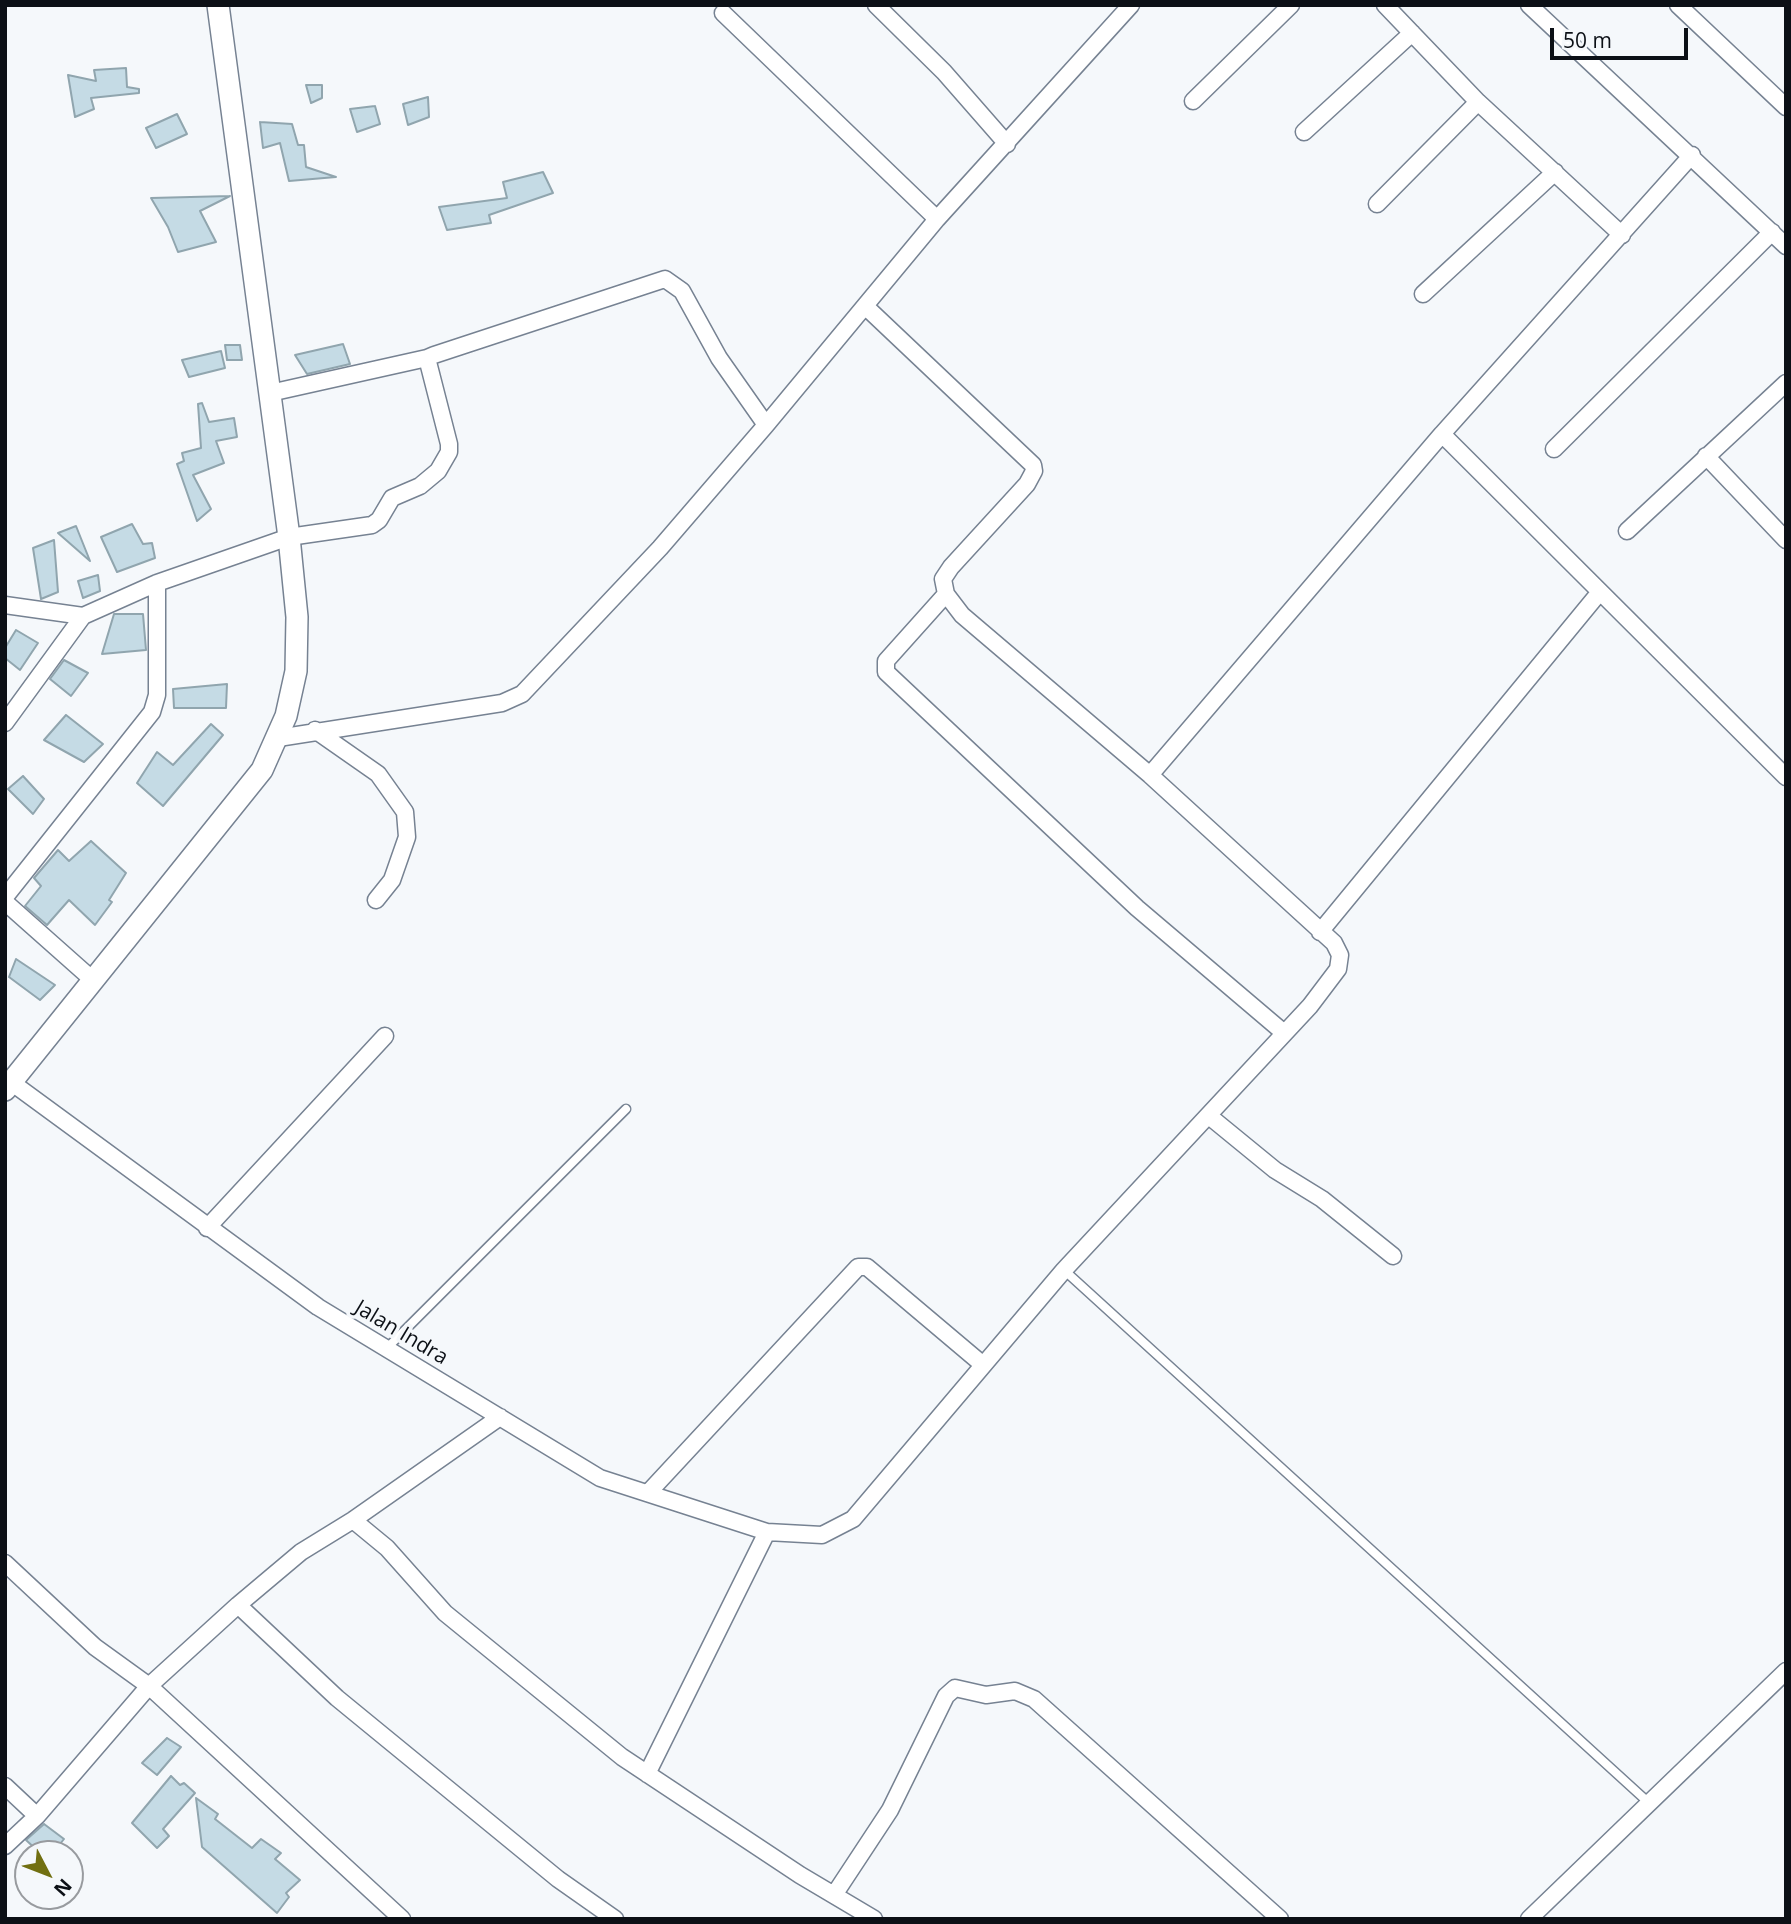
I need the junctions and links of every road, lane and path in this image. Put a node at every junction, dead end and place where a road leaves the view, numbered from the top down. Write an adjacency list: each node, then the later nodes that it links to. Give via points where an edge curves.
1 (218, 5): 26 (main road)
2 (877, 5): 14 (street, via 944,72)
3 (1131, 5): 14 (street)
4 (1291, 5): 10 (street)
5 (1385, 5): 9 (street)
6 (1529, 5): 15 (street)
7 (1678, 5): 12 (street)
8 (723, 13): 18 (street)
9 (1412, 33): 11 (street); 13 (street)
10 (1193, 101)
11 (1478, 103): 16 (street); 17 (street)
12 (1786, 107)
13 (1304, 131)
14 (1006, 144): 18 (street)
15 (1692, 155): 19 (street); 20 (street)
16 (1555, 172): 20 (street); 22 (street)
17 (1377, 204)
18 (937, 219): 23 (street)
19 (1772, 232): 21 (street); 29 (street)
20 (1622, 235): 28 (street)
21 (1786, 246)
22 (1423, 294)
23 (865, 306): 27 (street); 36 (street, via 1033,465 1027,484 951,567 943,579)
24 (427, 358): 26 (street); 27 (street, via 665,279 682,291 719,358); 32 (street, via 449,444 438,471 420,486 392,498 372,525)
25 (1786, 383): 30 (street)
26 (270, 393): 32 (main road)
27 (766, 425): 40 (street, via 660,548 522,694 502,704)
28 (1442, 434): 35 (street); 42 (street)
29 (1554, 449)
30 (1706, 456): 31 (street); 33 (street)
31 (1627, 531)
32 (289, 537): 34 (street); 41 (main road, via 297,654)
33 (1786, 540)
34 (158, 583): 38 (street); 44 (street, via 157,695 152,712)
35 (1599, 593): 43 (street); 46 (street)
36 (946, 594): 42 (street, via 962,615); 48 (street, via 886,662 886,672 1137,908)
37 (5, 605): 38 (street)
38 (83, 616): 39 (street)
39 (5, 723)
40 (315, 730): 41 (street); 45 (street, via 378,775 405,812 407,837 392,880)
41 (278, 738): 47 (main road, via 235,807)
42 (1150, 775): 46 (street)
43 (1786, 777)
44 (5, 900): 47 (street)
45 (376, 900)
46 (1320, 932): 48 (street, via 1340,955 1338,969)
47 (94, 982): 50 (main road)
48 (1283, 1032): 52 (street)
49 (385, 1036): 53 (street)
50 (8, 1086): 53 (street, Jalan Indra)
51 (626, 1109): 56 (lane)
52 (1209, 1116): 54 (street); 55 (street)
53 (207, 1228): 56 (street, Jalan Indra)
54 (1394, 1256)
55 (1064, 1270): 57 (street); 68 (lane)
56 (386, 1349): 58 (street, Jalan Indra)
57 (982, 1364): 59 (street, via 867,1267 858,1266); 61 (street, Jalan Indra, via 853,1518 835,1531 810,1537)
58 (500, 1418): 59 (street, Jalan Indra, via 600,1478); 60 (street)
59 (648, 1493): 61 (street, Jalan Indra)
60 (353, 1520): 63 (street, via 301,1552); 66 (street, via 387,1548 445,1613)
61 (766, 1532): 66 (street)
62 (5, 1563): 65 (street, via 95,1647)
63 (238, 1605): 65 (street); 73 (street, via 338,1699 558,1879)
64 (1786, 1671): 68 (street)
65 (149, 1686): 69 (street); 72 (street)
66 (647, 1774): 71 (street)
67 (5, 1786): 69 (street)
68 (1649, 1803): 76 (street)
69 (37, 1816): 70 (street)
70 (5, 1846)
71 (834, 1895): 74 (street); 75 (street, via 890,1810 946,1696 955,1688 986,1695 1015,1691 1034,1699)
72 (402, 1919)
73 (615, 1919)
74 (874, 1919)
75 (1280, 1919)
76 (1529, 1919)

